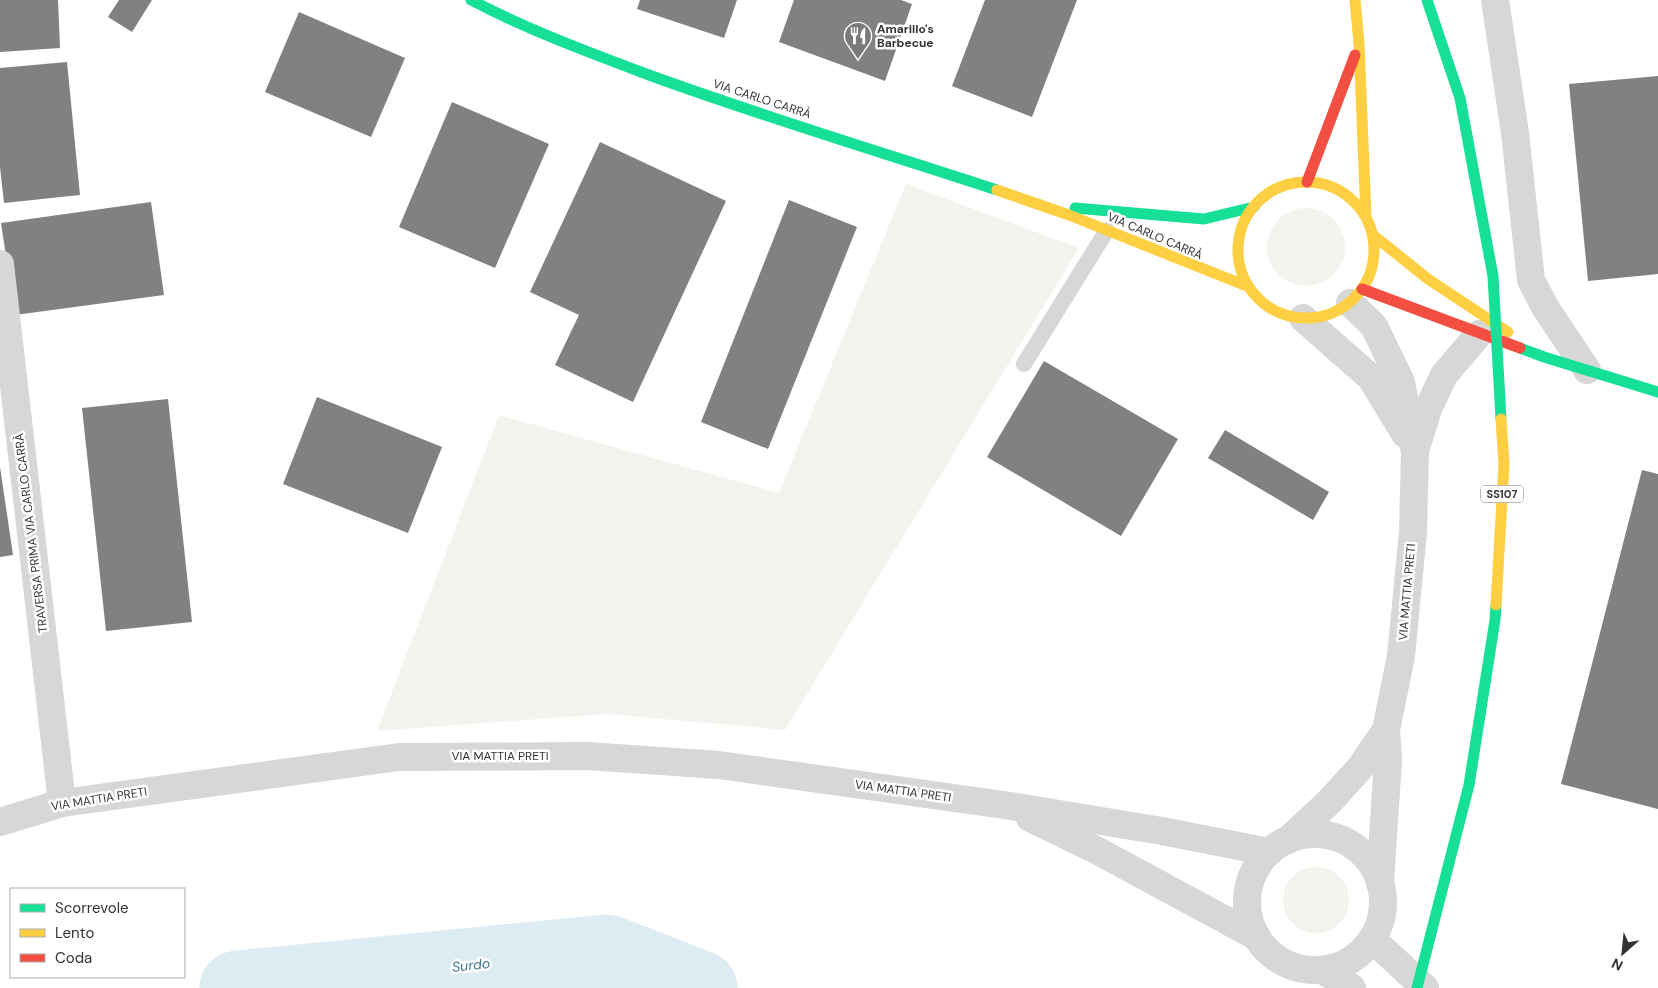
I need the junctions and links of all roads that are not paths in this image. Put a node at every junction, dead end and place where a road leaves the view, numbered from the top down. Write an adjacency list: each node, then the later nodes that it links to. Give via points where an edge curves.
1 (470, 0): 7 (main road, VIA CARLO CARRÀ, via 491,12 684,88)
2 (1355, 0): 5 (main road)
3 (1427, 0): 32 (main road, SS107, bridge, via 1460,98 1494,276 1504,464 1495,620 1469,785)
4 (1494, 0): 19 (street, via 1531,280)
5 (1359, 44): 6 (main road); 9 (main road)
6 (1307, 182): 8 (main road, via 1287,185 1268,193); 9 (main road, via 1341,192 1356,203)
7 (1051, 206): 8 (main road, VIA CARLO CARRÀ, via 1204,219); 10 (main road, VIA CARLO CARRÀ)
8 (1254, 207): 13 (main road, via 1242,225 1238,246 1240,267)
9 (1366, 217): 11 (main road)
10 (1107, 230): 13 (main road, VIA CARLO CARRÀ); 18 (lane)
11 (1373, 235): 14 (main road, via 1371,272); 17 (main road, via 1428,280)
12 (0, 264): 23 (street, TRAVERSA PRIMA VIA CARLO CARRÀ)
13 (1249, 287): 15 (main road, via 1263,303 1282,314)
14 (1356, 296): 15 (main road, via 1336,312); 16 (main road); 21 (street, VIA MATTIA PRETI, via 1402,382)
15 (1303, 318): 21 (street, via 1371,378)
16 (1479, 334): 17 (main road); 21 (street, VIA MATTIA PRETI, via 1444,375 1428,409)
17 (1544, 357): 19 (main road)
18 (1024, 364)
19 (1587, 370): 20 (main road)
20 (1658, 392)
21 (1415, 452): 22 (street, VIA MATTIA PRETI, via 1413,532 1402,656)
22 (1386, 730): 26 (street, VIA MATTIA PRETI, via 1360,768 1329,802); 27 (street, VIA MATTIA PRETI, via 1388,760)
23 (62, 803): 24 (street, VIA MATTIA PRETI, via 400,757 587,756 719,765); 25 (street, VIA MATTIA PRETI)
24 (1004, 805): 26 (street, VIA MATTIA PRETI); 28 (street, VIA MATTIA PRETI, via 1098,851)
25 (0, 822)
26 (1279, 846): 27 (street, VIA MATTIA PRETI, via 1310,834 1332,836 1352,845 1369,860); 28 (street, VIA MATTIA PRETI, via 1256,870 1248,890 1248,913)
27 (1380, 883): 29 (street, VIA MATTIA PRETI, via 1384,902 1381,921)
28 (1257, 937): 30 (street, VIA MATTIA PRETI, via 1283,962 1302,969)
29 (1372, 940): 30 (street, VIA MATTIA PRETI, via 1348,962); 33 (street)
30 (1322, 970): 31 (street)
31 (1352, 988)
32 (1417, 988)
33 (1425, 988)

